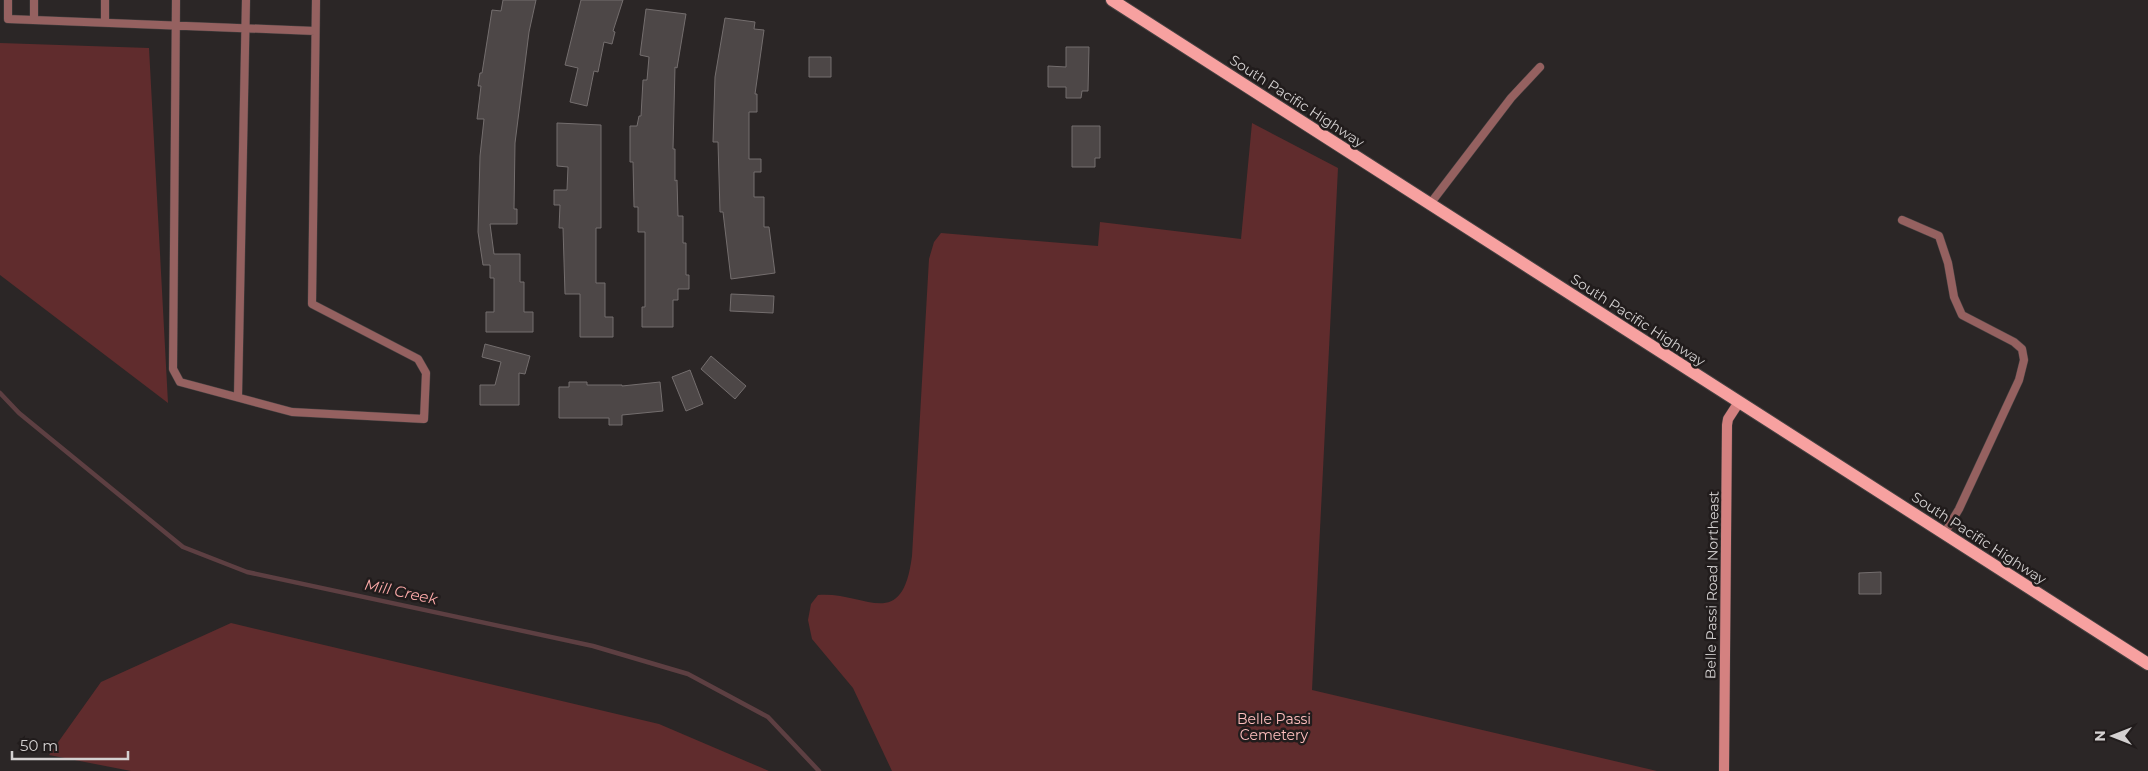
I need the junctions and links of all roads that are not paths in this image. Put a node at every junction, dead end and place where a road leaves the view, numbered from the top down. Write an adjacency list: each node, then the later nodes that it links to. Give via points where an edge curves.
1 (8, 0): 8 (lane, via 8,18)
2 (34, 0): 8 (lane)
3 (105, 0): 9 (lane)
4 (176, 0): 10 (lane)
5 (246, 0): 11 (lane)
6 (316, 0): 12 (lane)
7 (1112, 0): 14 (main road, South Pacific Highway)
8 (34, 20): 9 (lane)
9 (105, 22): 10 (lane)
10 (176, 25): 11 (lane); 16 (lane, via 173,369 180,382)
11 (246, 28): 12 (lane); 16 (lane)
12 (315, 31): 16 (lane, via 312,304 418,359 426,373 424,419 292,412)
13 (1540, 67): 14 (lane, via 1511,98)
14 (1430, 204): 17 (main road, South Pacific Highway)
15 (1902, 220): 18 (lane, via 1939,236 1954,297 1962,315 2014,342 2022,349 2024,360 2019,380 1959,509)
16 (238, 396)
17 (1739, 402): 18 (main road, South Pacific Highway); 20 (street, Belle Passi Road Northeast, via 1728,419)
18 (1944, 534): 19 (main road, South Pacific Highway)
19 (2148, 664)
20 (1724, 771)

